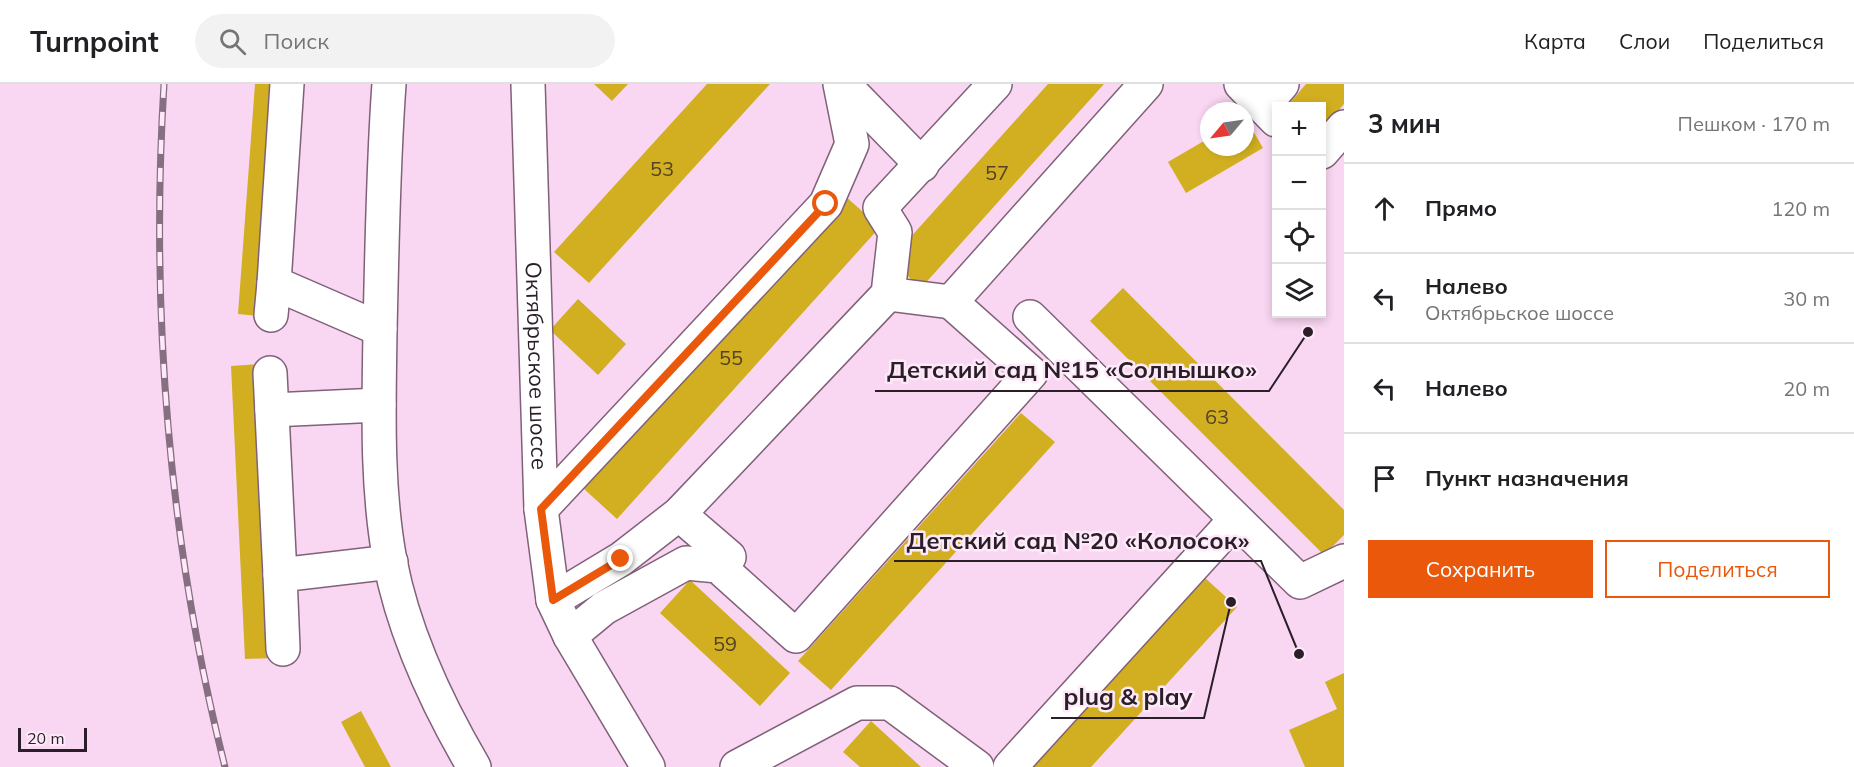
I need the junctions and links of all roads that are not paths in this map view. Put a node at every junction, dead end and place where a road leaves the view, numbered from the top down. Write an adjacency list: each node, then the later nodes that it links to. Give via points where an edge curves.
1 (287, 84): 13 (street, via 272,299)
2 (389, 84): 13 (street)
3 (528, 84): 17 (street, Октябрьское шоссе)
4 (841, 84): 9 (street); 17 (street, via 852,144 826,204)
5 (995, 84): 9 (street)
6 (1146, 84): 11 (street)
7 (1344, 127): 8 (street)
8 (1326, 147)
9 (922, 165): 10 (street, via 880,208 895,232)
10 (888, 294): 11 (street); 18 (street)
11 (951, 302): 22 (street, via 1031,373 796,636)
12 (1030, 317): 19 (street)
13 (380, 328): 15 (street)
14 (270, 373): 16 (street)
15 (379, 405): 16 (street); 21 (street, via 380,479)
16 (272, 410): 23 (street)
17 (541, 509): 24 (street, Октябрьское шоссе)
18 (679, 514): 22 (street, via 729,556); 24 (street, via 621,559)
19 (1235, 520): 20 (street, via 1300,582); 31 (street)
20 (1344, 561)
21 (391, 562): 23 (street); 27 (street, via 405,618 443,713)
22 (718, 566): 25 (street, via 686,563 604,608)
23 (280, 575): 26 (street)
24 (553, 600): 25 (street, Октябрьское шоссе)
25 (570, 636): 28 (street, Октябрьское шоссе)
26 (283, 649)
27 (474, 767)
28 (648, 767)
29 (737, 767): 30 (street, via 857,703 890,702)
30 (977, 767)
31 (1010, 767)

